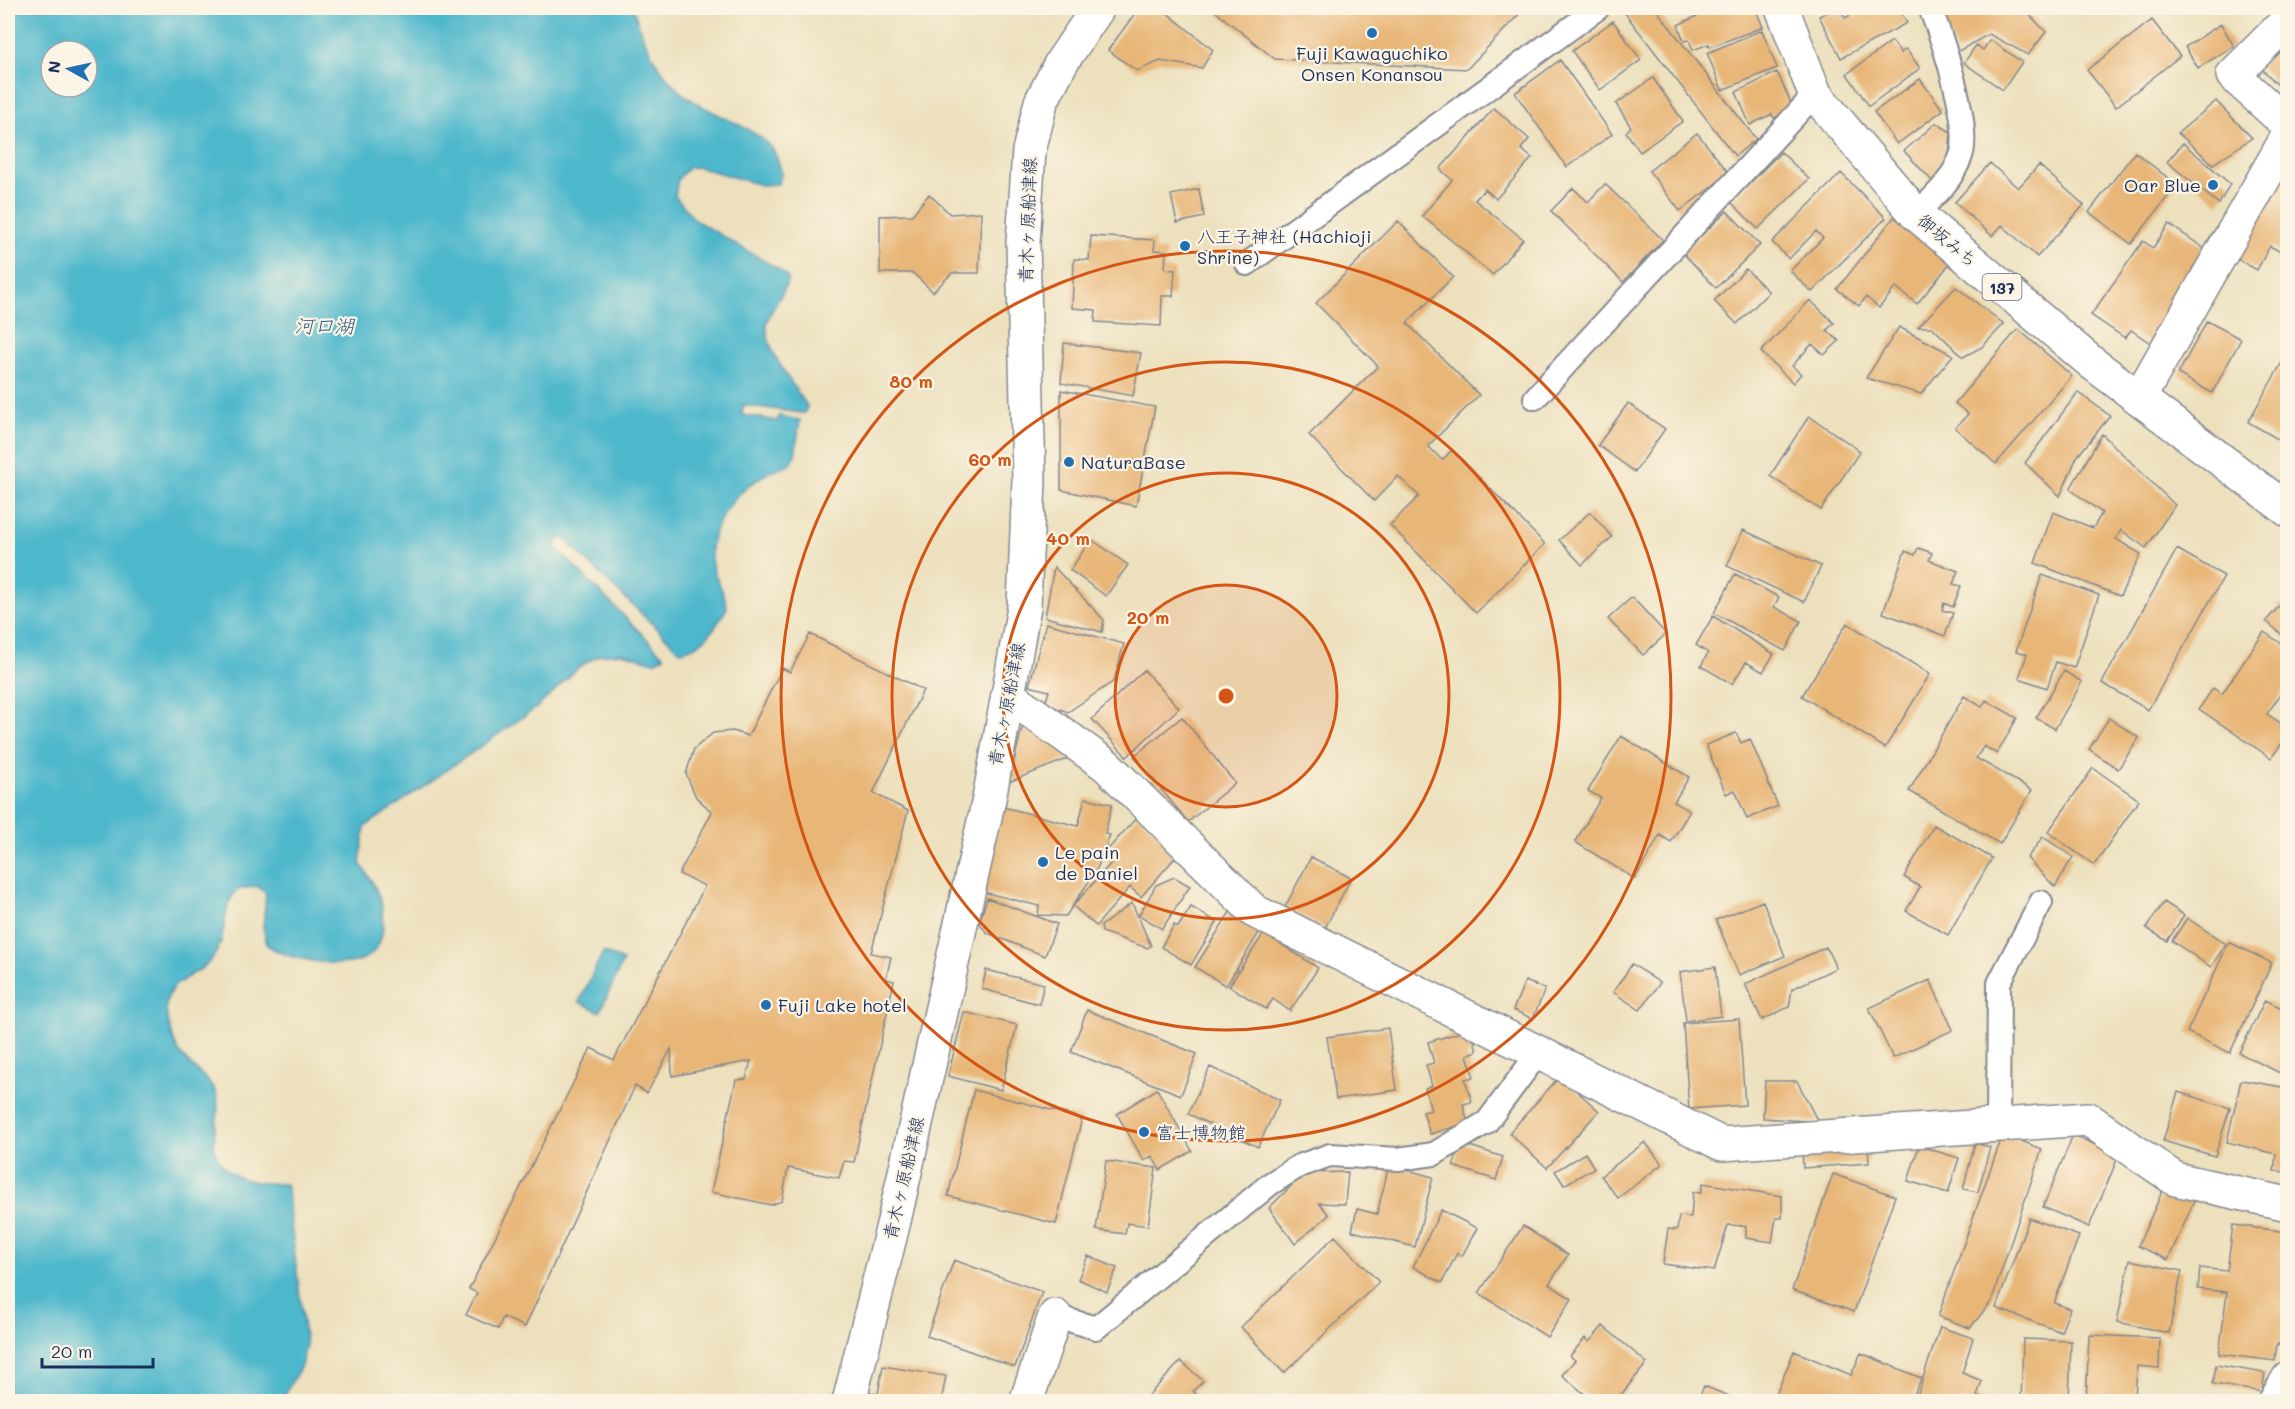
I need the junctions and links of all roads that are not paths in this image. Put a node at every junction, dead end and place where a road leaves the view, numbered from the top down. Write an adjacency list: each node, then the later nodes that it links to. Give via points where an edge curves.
1 (1098, 8): 14 (main road, 青木ヶ原船津線, via 1061,63 1041,102 1029,151 1023,243 1029,480 1024,607)
2 (1598, 8): 10 (lane)
3 (1782, 8): 6 (main road, 御坂みち / 137)
4 (1930, 8): 9 (lane, via 1955,86 1963,133 1962,154 1946,186)
5 (2288, 20): 7 (main road, via 2233,75)
6 (1815, 94): 9 (main road, 御坂みち / 137); 11 (lane)
7 (2288, 125)
8 (2288, 136): 12 (main road)
9 (1916, 214): 12 (main road, 御坂みち / 137)
10 (1247, 264)
11 (1535, 398)
12 (2139, 398): 13 (main road, 御坂みち / 137)
13 (2288, 510)
14 (1008, 695): 16 (main road, via 1106,765 1254,911); 21 (main road, 青木ヶ原船津線, via 989,799 894,1221)
15 (2041, 902): 17 (lane, via 1999,983)
16 (1539, 1052): 17 (main road, via 1722,1144); 19 (lane, via 1487,1122 1434,1154 1398,1159 1330,1155 1299,1166 1270,1184 1096,1328)
17 (1998, 1125): 18 (main road, via 2088,1119 2175,1179)
18 (2288, 1204)
19 (1055, 1316): 22 (main road)
20 (2288, 1379): 23 (main road)
21 (849, 1401)
22 (1026, 1401)
23 (2275, 1401)

